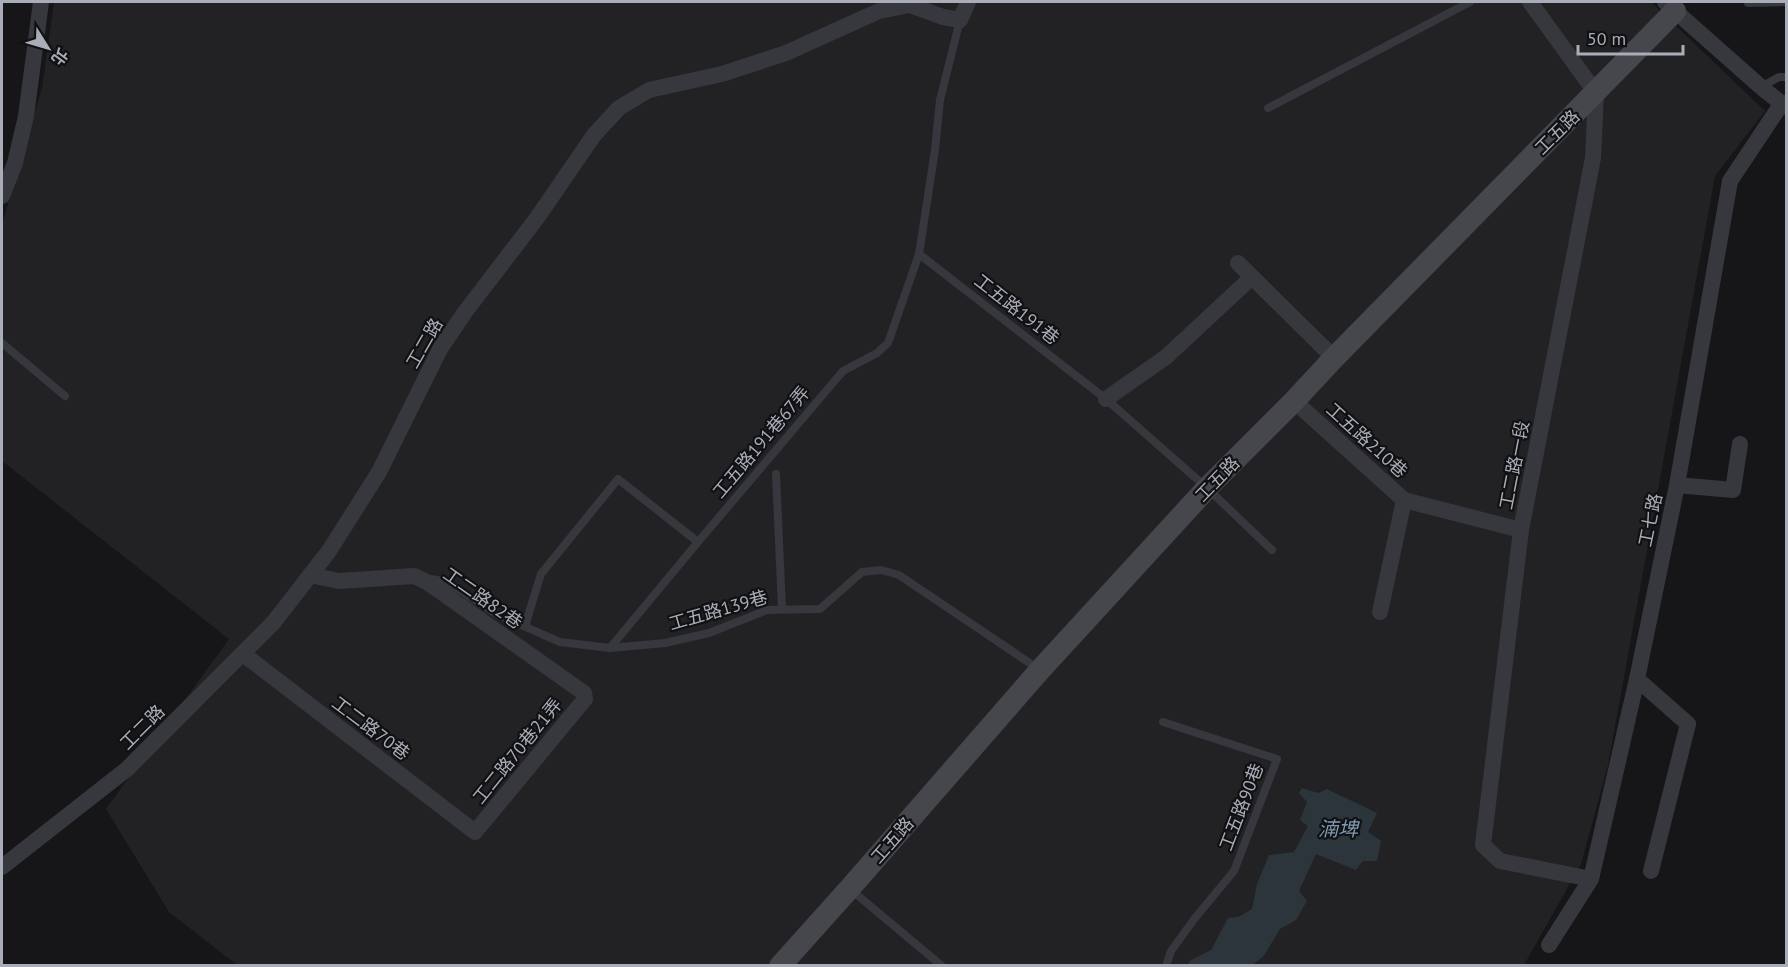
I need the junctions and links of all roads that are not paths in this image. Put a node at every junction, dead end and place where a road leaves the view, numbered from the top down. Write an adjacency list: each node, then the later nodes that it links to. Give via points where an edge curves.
1 (41, 2): 14 (street, via 26,116)
2 (968, 2): 8 (street)
3 (1470, 2): 13 (lane)
4 (1530, 2): 11 (street)
5 (1786, 2): 6 (lane)
6 (1748, 3)
7 (1670, 6): 10 (street); 11 (street, 工五路)
8 (960, 20): 15 (lane, via 940,100); 31 (street, 工二路, via 910,5 879,11 786,53 722,74 649,90 619,108 594,135 440,349 379,472)
9 (1786, 77): 10 (lane)
10 (1761, 87): 12 (street)
11 (1596, 93): 19 (street, 工五路); 28 (street, 工二路一段, via 1593,158)
12 (1784, 105): 25 (street, 工七路, via 1730,181)
13 (1268, 108)
14 (2, 196)
15 (919, 254): 21 (lane, 工五路191巷); 29 (lane, 工五路191巷67弄, via 888,343 843,371)
16 (1238, 263): 17 (street)
17 (1252, 276): 19 (street); 21 (street, via 1166,357)
18 (2, 343): 20 (lane)
19 (1334, 358): 22 (street, 工五路)
20 (65, 396)
21 (1106, 399): 26 (lane, 工五路191巷)
22 (1294, 401): 26 (street, 工五路); 27 (street, 工五路210巷)
23 (1740, 444): 25 (street, via 1733,490)
24 (776, 474): 33 (lane)
25 (1677, 485): 39 (street, 工七路)
26 (1207, 488): 30 (lane, 工五路191巷); 38 (street, 工五路)
27 (1404, 500): 28 (street, 工五路210巷); 34 (street)
28 (1521, 530): 45 (street, 工二路一段, via 1483,845 1500,861)
29 (698, 542): 35 (lane, via 618,479 541,574); 36 (lane, 工五路191巷67弄)
30 (1272, 550)
31 (310, 575): 32 (street, 工二路82巷, via 339,581); 37 (street, 工二路)
32 (414, 576): 35 (lane, 工五路139巷, via 447,582 496,614); 40 (street, 工二路82巷)
33 (782, 609): 36 (lane, 工五路139巷, via 767,610 709,633 665,643); 38 (lane, 工五路139巷, via 820,609 862,572 880,570 899,575)
34 (1380, 612)
35 (525, 626): 36 (lane, 工五路139巷, via 560,642)
36 (610, 648)
37 (243, 654): 42 (street, 工二路70巷); 43 (street, 工二路, via 127,769)
38 (1040, 670): 46 (street, 工五路)
39 (1637, 680): 44 (street, via 1688,724); 45 (street, 工七路)
40 (584, 693): 42 (street, 工二路70巷21弄, via 585,699)
41 (1163, 722): 50 (lane, 工五路90巷, via 1277,759 1234,871 1171,951)
42 (475, 832)
43 (2, 867)
44 (1651, 871)
45 (1591, 879): 47 (street, 工七路)
46 (850, 888): 48 (street, 工五路); 49 (lane)
47 (1549, 945)
48 (780, 966)
49 (942, 966)
50 (1166, 966)

